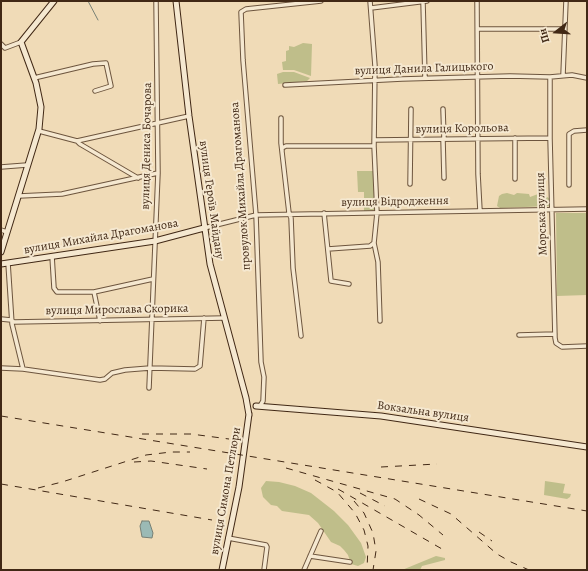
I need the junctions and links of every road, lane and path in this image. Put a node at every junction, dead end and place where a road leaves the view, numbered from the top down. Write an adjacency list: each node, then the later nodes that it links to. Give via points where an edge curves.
1 (54, 1): 12 (street)
2 (156, 1): 27 (street, вулиця Дениса Бочарова)
3 (176, 1): 25 (street, вулиця Героїв Майдану)
4 (321, 1): 54 (street, провулок Михайла Драгоманова, via 243,10 241,16)
5 (370, 1): 9 (street)
6 (425, 1): 9 (street); 17 (street)
7 (477, 1): 10 (street)
8 (566, 1): 11 (street)
9 (371, 8): 20 (street)
10 (478, 29): 11 (street); 18 (street)
11 (565, 29): 14 (street)
12 (21, 42): 13 (street, via 5,48); 16 (street)
13 (1, 44)
14 (563, 75): 15 (street, вулиця Данила Галицького); 19 (street, вулиця Данила Галицького)
15 (550, 77): 18 (street, вулиця Данила Галицького); 32 (street, Морська вулиця)
16 (34, 78): 22 (street, via 103,62 106,63 111,86); 29 (street, via 41,107)
17 (425, 78): 18 (street, вулиця Данила Галицького); 20 (street, вулиця Данила Галицького)
18 (477, 78): 30 (street)
19 (587, 78)
20 (375, 80): 21 (street, вулиця Данила Галицького); 34 (street)
21 (286, 85)
22 (95, 91)
23 (412, 109): 35 (street)
24 (443, 110): 33 (street)
25 (189, 116): 27 (street); 55 (street, вулиця Героїв Майдану)
26 (281, 118): 38 (street)
27 (158, 121): 36 (street); 41 (street, вулиця Дениса Бочарова)
28 (587, 130): 46 (street, via 568,134)
29 (39, 131): 36 (street); 39 (street)
30 (479, 138): 31 (street, вулиця Корольова); 33 (street, вулиця Корольова); 50 (street)
31 (515, 138): 32 (street, вулиця Корольова); 44 (street)
32 (550, 138): 48 (street, Морська вулиця)
33 (443, 139): 35 (street, вулиця Корольова); 43 (street)
34 (374, 140): 35 (street, вулиця Корольова); 37 (street)
35 (411, 140): 45 (street)
36 (77, 141): 42 (street)
37 (374, 146): 38 (street, via 286,146 282,148); 53 (street)
38 (282, 152): 51 (street)
39 (27, 166): 40 (street); 47 (street)
40 (1, 167)
41 (158, 173): 42 (street); 58 (street, вулиця Дениса Бочарова)
42 (138, 178): 47 (street, via 62,194)
43 (444, 178)
44 (515, 179)
45 (410, 184)
46 (569, 185)
47 (19, 196): 57 (street)
48 (553, 209): 49 (street, вулиця Відродження); 50 (street, вулиця Відродження); 75 (street, Морська вулиця)
49 (587, 209)
50 (480, 210): 53 (street, вулиця Відродження)
51 (289, 213): 52 (street, вулиця Відродження); 54 (street, вулиця Відродження); 77 (street)
52 (324, 213): 53 (street, вулиця Відродження); 60 (street)
53 (377, 213): 59 (street)
54 (256, 215): 55 (street, вулиця Відродження); 84 (street, провулок Михайла Драгоманова, via 264,383 263,401)
55 (204, 228): 58 (street, вулиця Михайла Драгоманова); 70 (street, вулиця Героїв Майдану)
56 (1, 230): 57 (street)
57 (7, 232): 61 (street)
58 (155, 241): 62 (street, вулиця Михайла Драгоманова); 65 (street, вулиця Дениса Бочарова)
59 (374, 243): 60 (street, via 370,246); 74 (street, via 378,262)
60 (328, 249): 66 (street, via 331,281)
61 (1, 252)
62 (52, 256): 63 (street, вулиця Михайла Драгоманова); 67 (street, via 55,291)
63 (8, 263): 64 (street, вулиця Михайла Драгоманова); 72 (street)
64 (1, 264)
65 (153, 279): 67 (street); 68 (street, вулиця Дениса Бочарова)
66 (350, 284)
67 (94, 292): 73 (street)
68 (152, 318): 69 (street, вулиця Мирослава Скорика); 73 (street, вулиця Мирослава Скорика); 80 (street, вулиця Дениса Бочарова)
69 (204, 318): 70 (street, вулиця Мирослава Скорика); 80 (street, via 198,368)
70 (224, 318): 83 (street, вулиця Героїв Майдану)
71 (1, 319): 72 (street, вулиця Мирослава Скорика)
72 (11, 320): 73 (street, вулиця Мирослава Скорика); 81 (street)
73 (100, 321)
74 (380, 321)
75 (555, 334): 76 (street); 78 (street, Морська вулиця, via 556,343 562,347)
76 (519, 335)
77 (301, 336)
78 (587, 346)
79 (1, 368): 81 (street)
80 (150, 368): 81 (street, via 112,373 102,380); 82 (street, вулиця Дениса Бочарова)
81 (23, 369)
82 (149, 388)
83 (246, 398): 84 (street, via 252,405); 85 (street, вулиця Героїв Майдану)
84 (258, 406): 85 (street, via 252,408); 86 (street, Вокзальна вулиця, via 381,416)
85 (249, 416): 88 (street, вулиця Симона Петлюри, via 239,487)
86 (587, 447)
87 (321, 531): 89 (street)
88 (228, 538): 91 (street, вулиця Симона Петлюри); 92 (street, via 266,545)
89 (310, 556): 90 (street); 93 (street)
90 (350, 562)
91 (222, 570)
92 (264, 570)
93 (304, 570)

